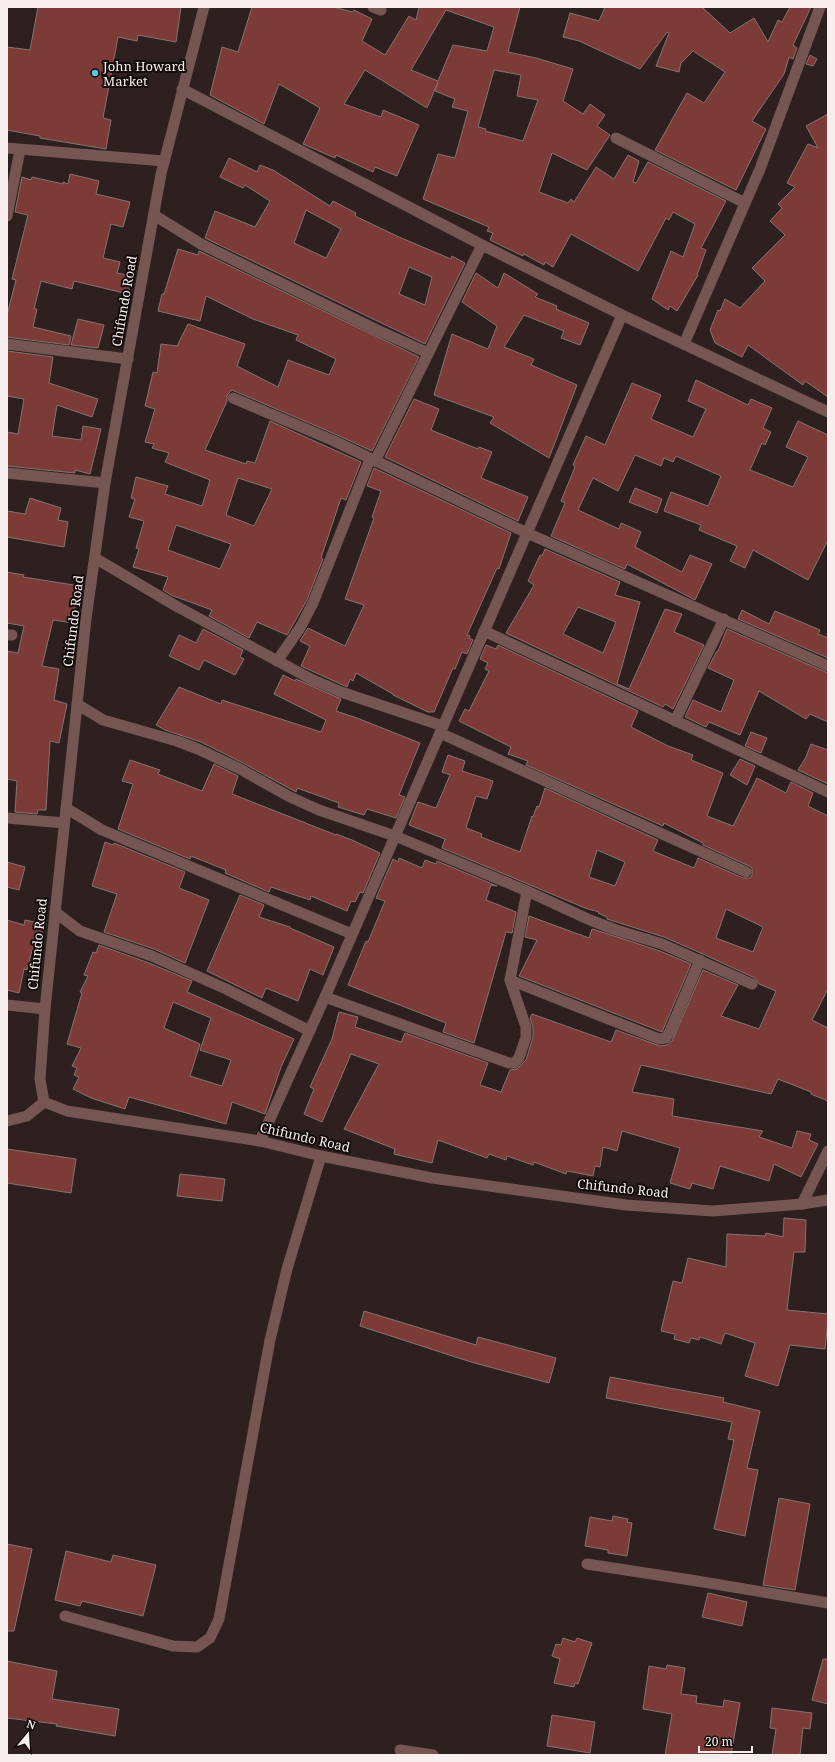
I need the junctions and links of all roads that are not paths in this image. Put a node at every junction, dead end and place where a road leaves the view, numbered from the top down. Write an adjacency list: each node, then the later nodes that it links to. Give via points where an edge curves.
1 (204, 7): 3 (street, Chifundo Road)
2 (820, 7): 8 (street)
3 (182, 89): 7 (street, Chifundo Road); 11 (street)
4 (616, 138): 8 (street)
5 (7, 148): 6 (street)
6 (20, 150): 7 (street); 10 (street)
7 (164, 161): 9 (street, Chifundo Road)
8 (745, 203): 14 (street)
9 (154, 215): 15 (street, via 201,244); 16 (street, Chifundo Road)
10 (7, 216)
11 (482, 245): 12 (street); 15 (street)
12 (622, 315): 14 (street); 22 (street)
13 (7, 344): 16 (street)
14 (684, 344): 18 (street)
15 (428, 354): 19 (street)
16 (128, 359): 21 (street, Chifundo Road)
17 (233, 398): 19 (street)
18 (828, 412)
19 (373, 460): 22 (street); 26 (street, via 313,603 300,628)
20 (7, 473): 21 (street)
21 (105, 483): 23 (street, Chifundo Road)
22 (527, 533): 24 (street); 25 (street)
23 (95, 558): 26 (street); 28 (street, Chifundo Road)
24 (724, 620): 27 (street); 29 (street)
25 (484, 631): 29 (street); 30 (street)
26 (277, 661): 30 (street, via 341,692)
27 (828, 666)
28 (77, 704): 32 (street, Chifundo Road); 35 (street, via 103,720 170,739 198,750 312,807)
29 (675, 721): 31 (street)
30 (441, 730): 35 (street); 36 (street)
31 (828, 792)
32 (66, 808): 34 (street, Chifundo Road); 39 (street, via 102,830)
33 (7, 818): 34 (street)
34 (64, 823): 38 (street, Chifundo Road)
35 (395, 836): 37 (street); 39 (street)
36 (746, 872)
37 (527, 892): 40 (street, via 590,920 662,944); 41 (street)
38 (55, 912): 45 (street, Chifundo Road); 46 (street, via 80,931 152,956)
39 (352, 934): 43 (street)
40 (700, 960): 41 (street, via 670,1031 666,1038 659,1039); 42 (street)
41 (510, 980): 43 (street, via 526,1027 526,1037 519,1058 514,1063)
42 (752, 984)
43 (325, 997): 46 (street)
44 (7, 1006): 45 (street)
45 (45, 1009): 47 (street, Chifundo Road, via 40,1079)
46 (310, 1031): 49 (street)
47 (44, 1102): 48 (street, via 27,1116); 49 (street, Chifundo Road, via 67,1110)
48 (7, 1121)
49 (260, 1141): 51 (street, Chifundo Road)
50 (828, 1151): 53 (street)
51 (321, 1156): 53 (street, Chifundo Road, via 432,1178 626,1205 713,1211); 56 (street, via 287,1269 270,1340 219,1618 210,1638 197,1646 173,1646)
52 (828, 1200): 53 (street, Chifundo Road)
53 (802, 1204)
54 (587, 1564): 55 (street)
55 (828, 1604)
56 (65, 1616)
57 (400, 1750): 58 (street)
58 (433, 1755)

